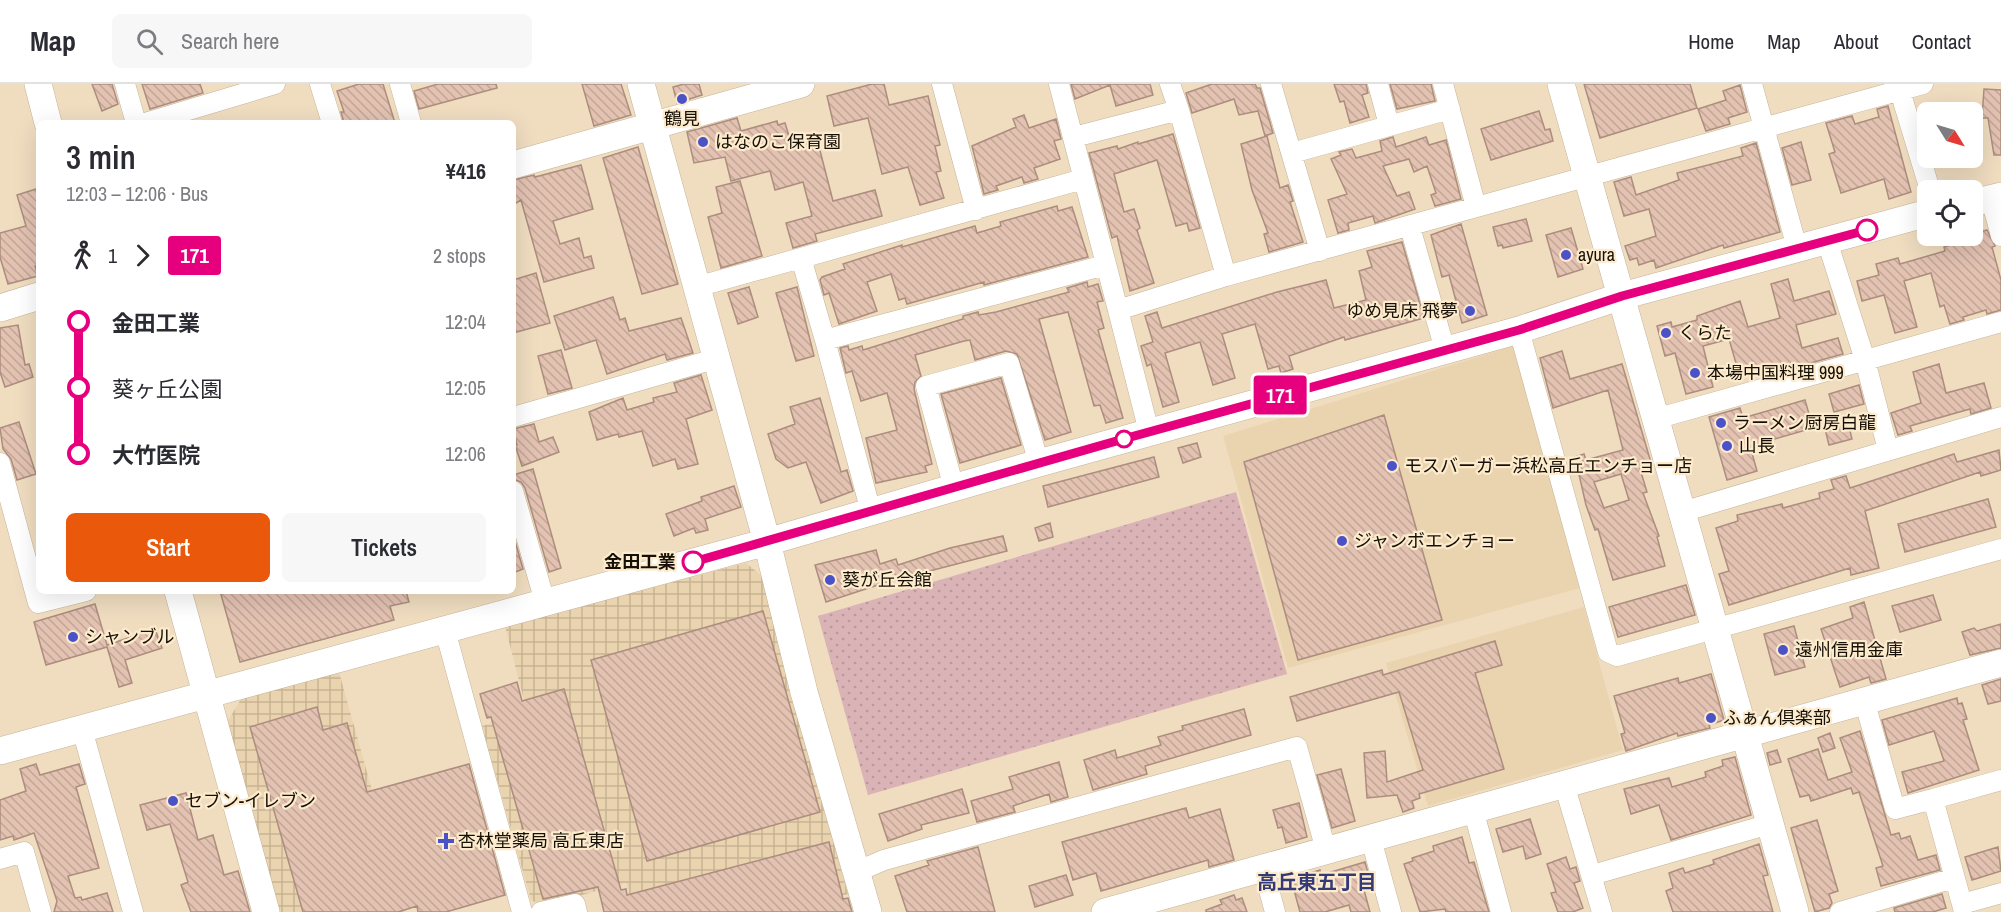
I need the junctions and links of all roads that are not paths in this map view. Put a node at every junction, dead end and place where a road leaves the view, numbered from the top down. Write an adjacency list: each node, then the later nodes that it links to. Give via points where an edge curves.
1 (38, 84): 21 (street)
2 (125, 84): 22 (street)
3 (274, 84): 17 (street)
4 (320, 84): 24 (street)
5 (400, 84): 25 (street)
6 (641, 84): 27 (street)
7 (801, 84): 27 (street)
8 (942, 84): 37 (street)
9 (1059, 84): 29 (street)
10 (1170, 84): 20 (street)
11 (1271, 84): 30 (street)
12 (1378, 84): 26 (street)
13 (1443, 84): 19 (street)
14 (1561, 84): 32 (street)
15 (1752, 84): 28 (street)
16 (1923, 84): 18 (street)
17 (236, 89): 23 (street)
18 (1900, 91): 28 (street); 34 (street)
19 (1450, 109): 26 (street); 36 (street)
20 (1179, 110): 29 (street); 46 (street)
21 (47, 120)
22 (135, 120)
23 (153, 120)
24 (331, 120)
25 (410, 120)
26 (1389, 125): 30 (street)
27 (652, 126): 31 (street); 47 (street)
28 (1764, 128): 32 (street); 42 (street)
29 (1074, 137): 33 (street)
30 (1292, 153): 43 (street)
31 (516, 164)
32 (1588, 177): 36 (street); 48 (street)
33 (1083, 179): 37 (street); 45 (street)
34 (1927, 180)
35 (1988, 199): 40 (street)
36 (1476, 207): 39 (street)
37 (976, 210): 44 (street)
38 (1917, 216): 41 (street)
39 (1410, 227): 43 (street); 55 (street)
40 (2001, 236)
41 (1827, 241): 42 (street); 57 (street)
42 (1797, 248): 48 (street)
43 (1320, 250): 46 (street)
44 (801, 258): 47 (street); 54 (street)
45 (1105, 265): 51 (street); 54 (street)
46 (1226, 276): 51 (street)
47 (696, 287): 56 (street)
48 (1622, 296): 53 (street); 60 (street)
49 (36, 297): 50 (street)
50 (0, 308)
51 (1118, 310): 61 (street)
52 (2001, 322): 57 (street)
53 (1519, 330): 55 (street); 75 (street, via 1608,651 1617,656)
54 (825, 340): 67 (street)
55 (1445, 350): 61 (street)
56 (718, 358): 58 (street); 69 (street)
57 (1865, 360): 60 (street); 62 (street)
58 (516, 416)
59 (2001, 417): 62 (street)
60 (1655, 419): 68 (street)
61 (1149, 432): 63 (street)
62 (1888, 450): 68 (street)
63 (1039, 463): 65 (street); 65 (street, via 1009,363 926,386)
64 (0, 464): 71 (street, via 38,603)
65 (954, 488): 67 (street)
66 (516, 501): 73 (street)
67 (871, 512): 69 (street)
68 (1682, 512): 75 (street)
69 (767, 542): 73 (street); 91 (street, via 804,692)
70 (2001, 549): 75 (street)
71 (74, 594)
72 (179, 594): 77 (street)
73 (545, 602): 74 (street)
74 (445, 630): 77 (street); 100 (street)
75 (1716, 630): 80 (street)
76 (2001, 663): 78 (street)
77 (208, 693): 79 (street); 99 (street)
78 (1864, 700): 80 (street); 84 (street, via 1894,809)
79 (82, 729): 81 (street); 98 (street)
80 (1745, 735): 83 (street); 86 (street)
81 (0, 751)
82 (2001, 780): 84 (street)
83 (1564, 784): 85 (street); 92 (street)
84 (1933, 799): 93 (street)
85 (1473, 809): 87 (street); 107 (street)
86 (1770, 825): 92 (street); 109 (street)
87 (1371, 839): 88 (street); 106 (street)
88 (1326, 850): 90 (street); 91 (street, via 1297,747 884,860)
89 (0, 860): 97 (street, via 24,852)
90 (1263, 868): 95 (street); 105 (street)
91 (856, 872): 103 (street)
92 (1592, 875): 108 (street)
93 (1954, 879): 96 (street); 110 (street)
94 (2001, 893): 96 (street)
95 (1167, 904): 104 (street)
96 (1963, 908)
97 (41, 912)
98 (133, 912)
99 (266, 912)
100 (522, 912)
101 (540, 912): 102 (street, via 575,904)
102 (577, 912)
103 (868, 912)
104 (1105, 912)
105 (1275, 912)
106 (1391, 912)
107 (1501, 912)
108 (1602, 912)
109 (1795, 912)
110 (1840, 912)

